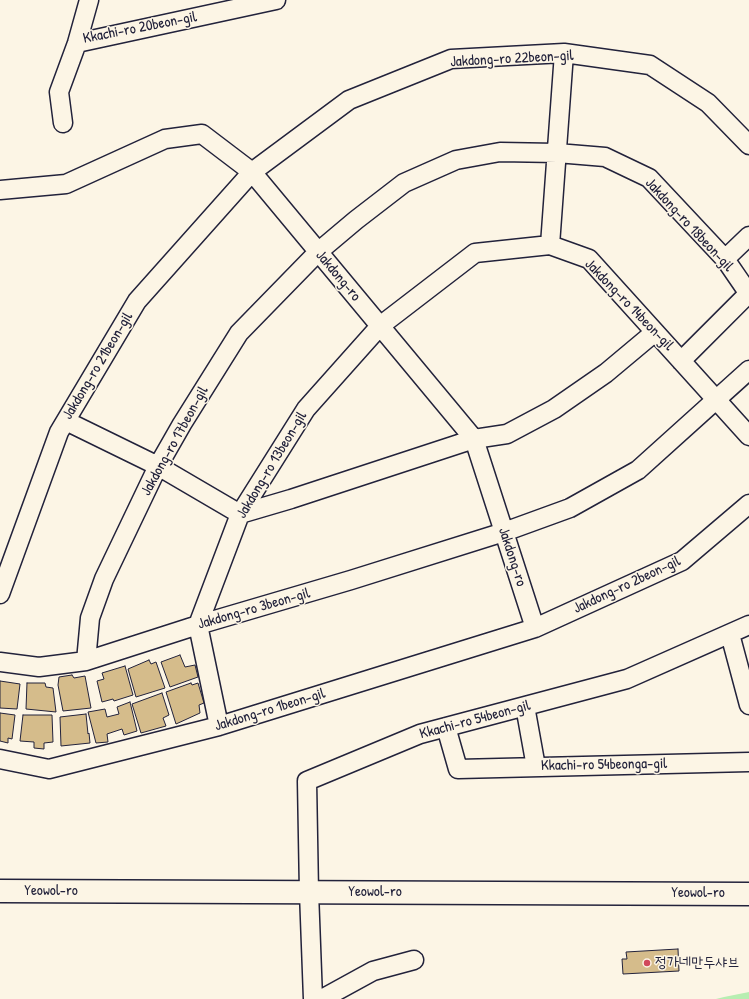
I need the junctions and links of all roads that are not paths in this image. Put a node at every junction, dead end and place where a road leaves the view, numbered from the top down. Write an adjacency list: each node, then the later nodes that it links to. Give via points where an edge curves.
1 (89, 0): 4 (street, Kkachi-ro 20beon-gil)
2 (276, 0): 3 (street, Kkachi-ro 20beon-gil)
3 (242, 4): 4 (street, Kkachi-ro 20beon-gil)
4 (77, 43): 6 (street, via 59,92)
5 (564, 53): 7 (street, Jakdong-ro 22beon-gil, via 650,66 708,103); 8 (street); 9 (street, Jakdong-ro 22beon-gil, via 451,59 350,100)
6 (63, 123)
7 (749, 145)
8 (557, 153): 12 (street); 13 (street, Jakdong-ro 18beon-gil, via 500,152 456,160 404,183); 14 (street, Jakdong-ro 18beon-gil, via 605,157 649,178)
9 (252, 172): 10 (street, Jakdong-ro, via 202,134 165,139 66,184); 13 (street, Jakdong-ro); 21 (street, Jakdong-ro 21beon-gil, via 137,301)
10 (0, 190)
11 (749, 236): 14 (street)
12 (550, 245): 16 (street, Jakdong-ro 14beon-gil, via 475,253); 17 (street, Jakdong-ro 14beon-gil, via 589,259)
13 (318, 252): 16 (street, Jakdong-ro); 24 (street, Jakdong-ro 17beon-gil, via 239,333)
14 (725, 259): 15 (street, Jakdong-ro 18beon-gil)
15 (749, 294): 18 (street)
16 (380, 326): 23 (street, Jakdong-ro); 26 (street, Jakdong-ro 13beon-gil, via 306,409)
17 (655, 332): 18 (street, Jakdong-ro 14beon-gil); 23 (street, via 606,373 554,409 507,434)
18 (681, 360): 20 (street, Jakdong-ro 14beon-gil)
19 (749, 370): 20 (street)
20 (717, 400): 22 (street, Jakdong-ro 14beon-gil); 27 (street, Jakdong-ro 3beon-gil, via 638,470 570,508)
21 (66, 421): 24 (street); 28 (street, Jakdong-ro 21beon-gil, via 58,432)
22 (749, 436)
23 (474, 440): 26 (street); 27 (street, Jakdong-ro)
24 (158, 466): 26 (street); 33 (street, Jakdong-ro 17beon-gil, via 104,579 90,618)
25 (749, 504): 31 (street, Jakdong-ro 2beon-gil, via 682,561)
26 (240, 514): 29 (street, Jakdong-ro 13beon-gil)
27 (504, 532): 29 (street, Jakdong-ro 3beon-gil); 31 (street, Jakdong-ro)
28 (0, 594)
29 (198, 625): 33 (street, Jakdong-ro 3beon-gil); 37 (street)
30 (749, 625): 32 (street, Kkachi-ro 54beon-gil)
31 (535, 628): 37 (street, Jakdong-ro 1beon-gil)
32 (730, 634): 35 (street); 36 (street, Kkachi-ro 54beon-gil, via 627,679)
33 (86, 661): 34 (street, Jakdong-ro 3beon-gil, via 39,667)
34 (0, 662)
35 (749, 705)
36 (526, 706): 38 (street, Kkachi-ro 54beon-gil); 41 (street)
37 (219, 726): 39 (street, Jakdong-ro 1beon-gil, via 49,769)
38 (446, 727): 41 (street, Kkachi-ro 54beonga-gil, via 458,769); 43 (street, Kkachi-ro 54beon-gil, via 420,734 307,781)
39 (0, 759)
40 (749, 762): 41 (street, Kkachi-ro 54beonga-gil)
41 (536, 767)
42 (0, 891): 43 (street, Yeowol-ro)
43 (309, 892): 44 (street, Yeowol-ro); 46 (street)
44 (749, 894)
45 (414, 960): 47 (street, via 373,971)
46 (313, 999)
47 (322, 999)

